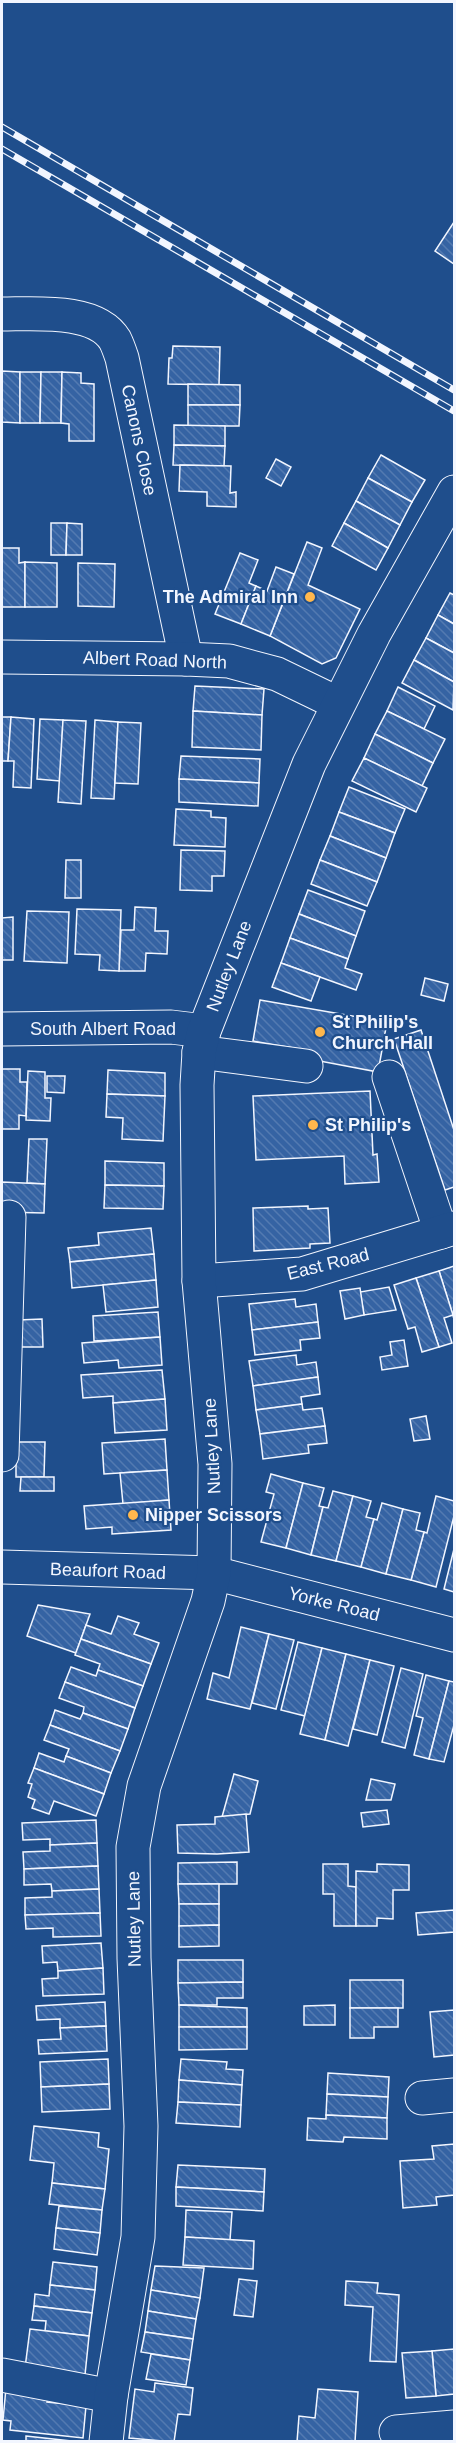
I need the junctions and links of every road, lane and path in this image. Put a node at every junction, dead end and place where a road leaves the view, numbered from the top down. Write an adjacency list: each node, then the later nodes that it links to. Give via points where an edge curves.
1 (2, 314): 4 (street, Canons Close, via 68,315 103,328 115,339)
2 (454, 492): 5 (street, Nutley Lane)
3 (2, 657): 4 (street, Albert Road North)
4 (186, 659): 5 (street, Albert Road North, via 255,667)
5 (337, 703): 7 (street, Nutley Lane, via 309,764)
6 (2, 1029): 7 (street, South Albert Road, via 171,1027)
7 (202, 1042): 8 (street, South Albert Road); 12 (street, Nutley Lane, via 197,1085)
8 (306, 1066)
9 (389, 1077): 11 (street)
10 (9, 1217): 13 (street)
11 (448, 1230): 12 (street, East Road, via 302,1274)
12 (199, 1281): 16 (street, Nutley Lane, via 215,1464)
13 (2, 1384): 14 (street)
14 (2, 1455)
15 (2, 1567): 16 (street, Beaufort Road)
16 (211, 1585): 17 (street, Yorke Road); 21 (street, Nutley Lane, via 144,1786 133,1847 141,2126 138,2237)
17 (454, 1635)
18 (454, 2095): 19 (street)
19 (422, 2098)
20 (2, 2375): 21 (street)
21 (111, 2396): 24 (street, Nutley Lane)
22 (454, 2427): 23 (street)
23 (396, 2432)
24 (106, 2442)

